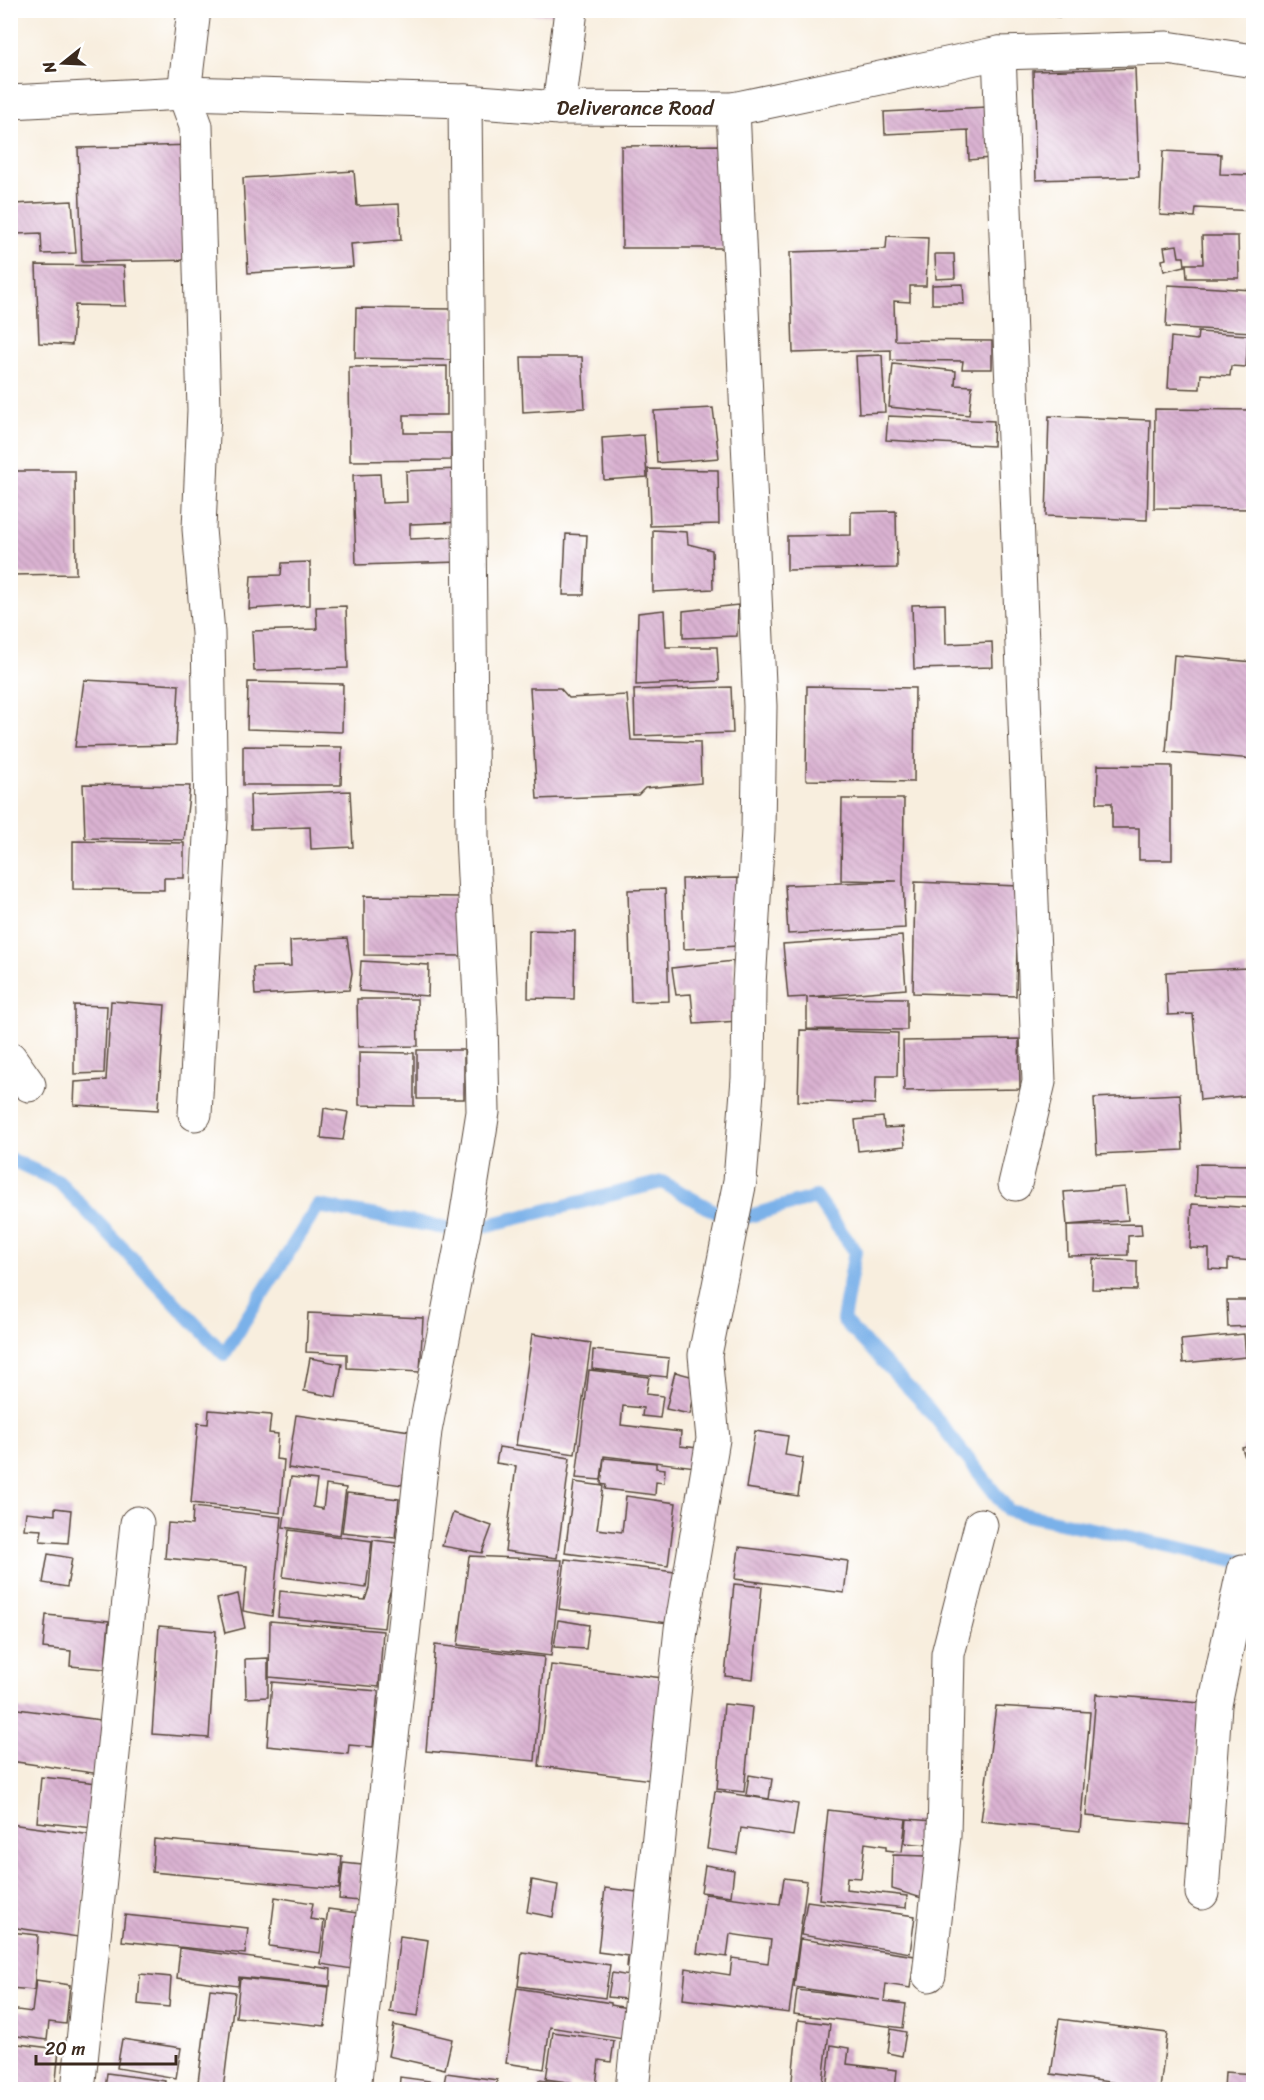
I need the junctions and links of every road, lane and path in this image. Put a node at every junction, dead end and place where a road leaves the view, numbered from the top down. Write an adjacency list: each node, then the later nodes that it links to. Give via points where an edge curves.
1 (194, 10): 5 (street)
2 (571, 10): 8 (street)
3 (999, 53): 4 (street, Deliverance Road, via 1167,48); 9 (street, Deliverance Road); 13 (street, via 1039,1082)
4 (1254, 61)
5 (184, 93): 6 (street, Deliverance Road); 7 (street, Deliverance Road); 12 (street, via 196,126 204,410 199,529 208,633 211,818)
6 (465, 101): 8 (street, Deliverance Road); 20 (street, via 472,836 483,1112 425,1431)
7 (10, 102)
8 (559, 108): 9 (street, Deliverance Road)
9 (733, 109): 21 (street, via 760,706 748,1078 740,1181 705,1355 713,1439 681,1629)
10 (10, 1058): 11 (street)
11 (29, 1085)
12 (195, 1114)
13 (1015, 1184)
14 (137, 1523): 19 (street)
15 (981, 1525): 18 (street, via 948,1654 944,1836)
16 (1243, 1571): 17 (street, via 1215,1705)
17 (1202, 1893)
18 (929, 1975)
19 (78, 2090)
20 (354, 2090)
21 (632, 2090)

